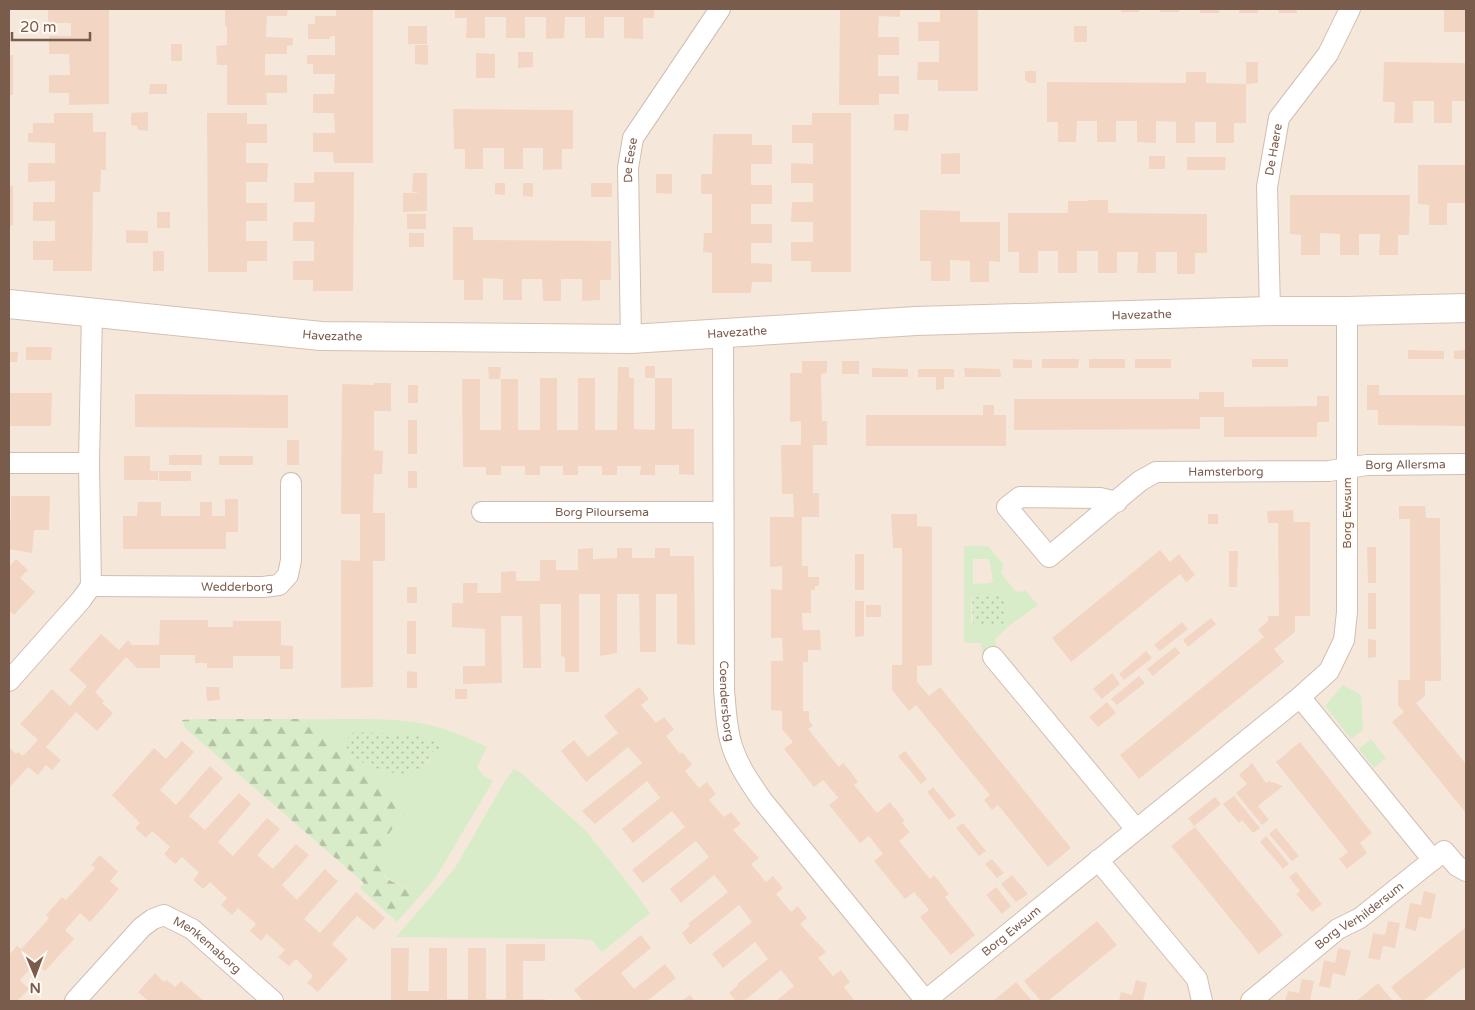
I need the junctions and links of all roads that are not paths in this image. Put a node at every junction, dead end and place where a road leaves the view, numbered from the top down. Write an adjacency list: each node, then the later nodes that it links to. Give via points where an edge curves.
1 (720, 9): 9 (street, De Eese, via 633,138 628,168)
2 (1350, 9): 5 (street, De Haere, via 1328,54 1279,118 1267,187)
3 (9, 304): 7 (street, Havezathe)
4 (1466, 308): 6 (street, Havezathe)
5 (1270, 311): 6 (street, Havezathe); 8 (street, Havezathe, via 916,321)
6 (1347, 311): 13 (street, Borg Ewsum)
7 (92, 312): 9 (street, Havezathe, via 321,336); 10 (street)
8 (723, 333): 9 (street, Havezathe); 17 (street, Coendersborg)
9 (631, 339)
10 (89, 462): 11 (street); 18 (street)
11 (9, 463)
12 (1466, 464): 13 (street, Borg Allersma, via 1367,465)
13 (1346, 469): 15 (street, Hamsterborg, via 1156,472); 21 (street, Borg Ewsum, via 1347,612 1344,640 1329,671)
14 (291, 483): 18 (street, Wedderborg, via 291,560 288,575 279,585 263,588)
15 (1116, 502): 15 (street, Hamsterborg, via 1049,558 1007,507 1020,497 1100,498)
16 (482, 512): 17 (street, Borg Piloursema)
17 (722, 512): 28 (street, Coendersborg, via 724,690 733,749 762,800)
18 (90, 586): 20 (street)
19 (993, 657): 22 (street)
20 (9, 681)
21 (1300, 697): 22 (street, Borg Ewsum); 24 (street)
22 (1136, 829): 23 (street, Borg Ewsum)
23 (1098, 860): 28 (street, Borg Ewsum); 29 (street, via 1197,979)
24 (1433, 860): 25 (street, via 1444,851); 30 (street, Borg Verhildersum, via 1360,918 1338,929)
25 (1466, 871)
26 (76, 1001): 27 (street, Menkemaborg, via 142,927 164,915 192,929)
27 (273, 1001)
28 (925, 1001)
29 (1202, 1001)
30 (1251, 1001)

